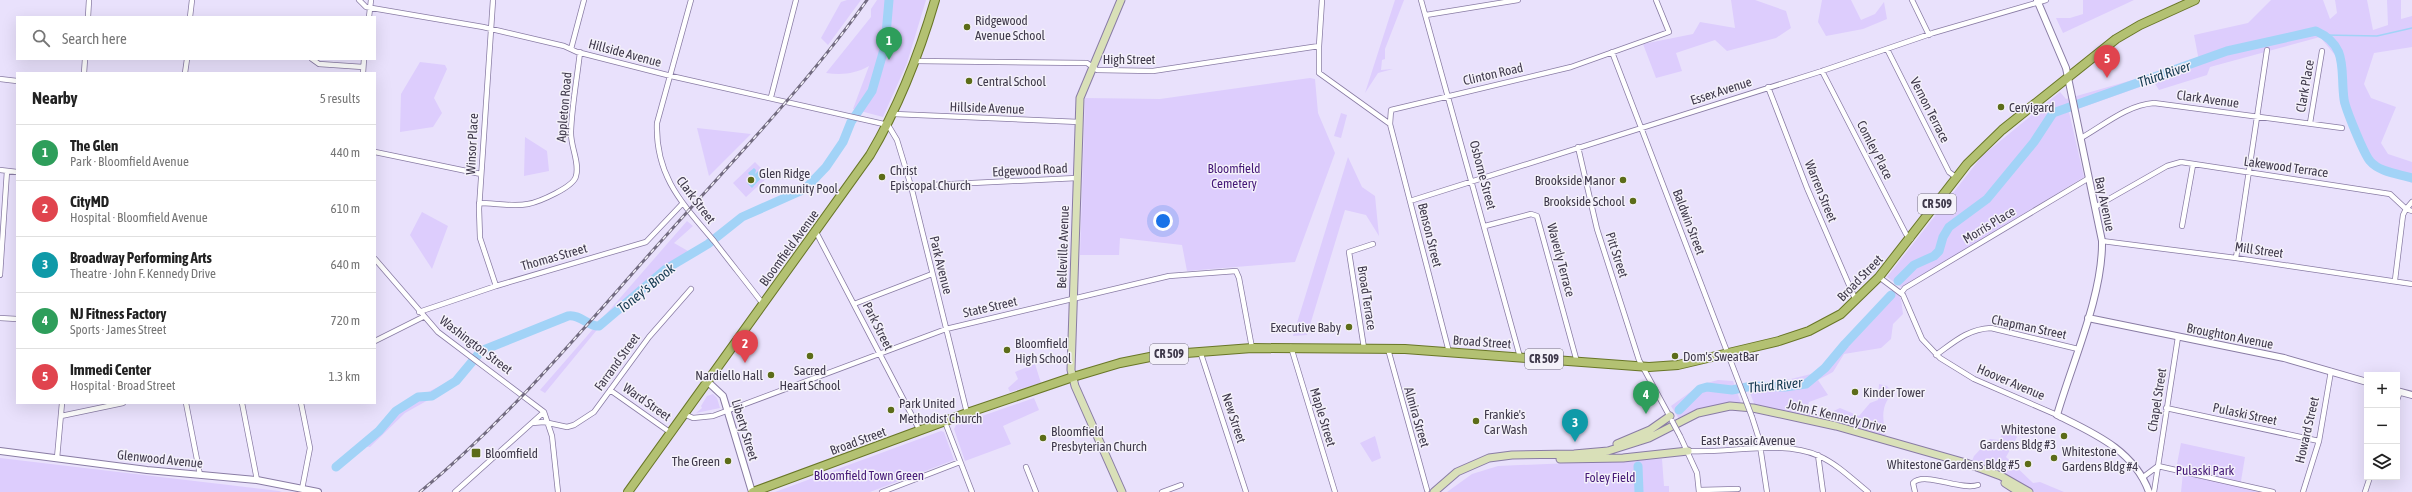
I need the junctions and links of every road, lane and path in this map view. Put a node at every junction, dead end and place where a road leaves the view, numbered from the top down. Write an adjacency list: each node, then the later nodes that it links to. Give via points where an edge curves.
1 (89, 0): 21 (street)
2 (192, 0): 22 (street)
3 (359, 0): 19 (street, Hillside Avenue)
4 (371, 0): 19 (street)
5 (492, 0): 24 (street, Winsor Place)
6 (584, 0): 27 (street)
7 (691, 0): 45 (street, Clark Street)
8 (796, 0): 51 (street)
9 (935, 0): 38 (main road, Bloomfield Avenue)
10 (1121, 0): 39 (main road, Belleville Avenue)
11 (1322, 0): 26 (street)
12 (1422, 0): 20 (street, Osborne Street)
13 (1518, 0): 20 (street)
14 (1656, 0): 32 (street, via 1669,32)
15 (1912, 0): 25 (street)
16 (2046, 0): 18 (street, Essex Avenue)
17 (2195, 0): 46 (main road, Broad Street / CR 509, via 2130,31 2102,49)
18 (2037, 1): 25 (street, Essex Avenue); 46 (street, Bay Avenue)
19 (370, 8): 23 (street); 24 (street, Hillside Avenue)
20 (1426, 15): 50 (street, Osborne Street)
21 (88, 16)
22 (190, 16)
23 (369, 16)
24 (489, 28): 27 (street, Hillside Avenue); 68 (street, Winsor Place)
25 (1929, 35): 28 (street, Essex Avenue)
26 (1319, 46): 39 (street, High Street, via 1153,71 1097,70); 55 (street, via 1320,73)
27 (571, 49): 31 (street, Hillside Avenue)
28 (1886, 49): 41 (street, Essex Avenue); 70 (street, Vernon Terrace, via 1949,172)
29 (2267, 50): 53 (street)
30 (2322, 51): 56 (street, Clark Place)
31 (580, 52): 45 (street, Hillside Avenue); 76 (street, Appleton Road, via 570,132 571,148 577,166 573,182 566,188 528,204)
32 (1612, 52): 50 (street, Clinton Road, via 1571,67); 58 (street, Baldwin Street)
33 (85, 60): 42 (street)
34 (187, 60): 43 (street)
35 (313, 60): 37 (street, via 315,63)
36 (364, 60): 40 (street)
37 (329, 61): 40 (street)
38 (916, 61): 39 (street, High Street, via 1087,63); 52 (main road, Bloomfield Avenue)
39 (1092, 66): 54 (main road, Belleville Avenue, via 1080,98)
40 (363, 67): 44 (street)
41 (1822, 71): 49 (street, Essex Avenue); 84 (street, Comley Place, via 1906,234)
42 (84, 72)
43 (185, 72)
44 (363, 72)
45 (671, 76): 51 (street, Hillside Avenue); 77 (street, Clark Street, via 657,123 656,136 664,172)
46 (2068, 78): 60 (street, Bay Avenue); 70 (main road, Broad Street / CR 509, via 1992,139 1974,156)
47 (0, 79): 48 (street)
48 (16, 81)
49 (1768, 87): 58 (street, Essex Avenue); 98 (street, Warren Street, via 1810,195)
50 (1449, 96): 55 (street, Clinton Road, via 1391,110); 72 (street, Osborne Street)
51 (771, 97): 57 (street, Hillside Avenue)
52 (894, 114): 54 (street, Hillside Avenue); 57 (main road, Bloomfield Avenue)
53 (2257, 116): 56 (street, Clark Avenue); 60 (street, Clark Avenue, via 2154,103 2141,104); 67 (street)
54 (1079, 122): 69 (main road, Belleville Avenue)
55 (1390, 124): 74 (street, Benson Street)
56 (2310, 124): 59 (street, Clark Avenue)
57 (888, 125): 73 (street, Park Avenue, via 897,140); 83 (main road, Bloomfield Avenue, via 862,168)
58 (1642, 128): 61 (street, Essex Avenue); 117 (street, Baldwin Street)
59 (2342, 128)
60 (2081, 138): 71 (street, Bay Avenue)
61 (1578, 147): 72 (street, Essex Avenue); 121 (street, Pitt Street, via 1597,229)
62 (376, 152): 68 (street)
63 (2193, 165): 67 (street, Lakewood Terrace); 78 (street, Lakewood Terrace, via 2175,163); 82 (street)
64 (0, 170): 65 (street)
65 (7, 171): 66 (street); 90 (street)
66 (16, 172)
67 (2248, 173): 79 (street, Lakewood Terrace, via 2390,194); 87 (street)
68 (481, 174): 76 (street, Winsor Place)
69 (1077, 178): 73 (street, Edgewood Road); 97 (main road, Belleville Avenue)
70 (1957, 178): 84 (main road, Broad Street / CR 509)
71 (2089, 178): 78 (street, Bay Avenue); 96 (street, Morris Place, via 1905,288)
72 (1473, 182): 74 (street, Essex Avenue); 81 (street, Osborne Street)
73 (911, 186): 89 (street, Park Avenue)
74 (1410, 201): 115 (street, Benson Street)
75 (2412, 202): 79 (street)
76 (479, 203): 94 (street, Winsor Place, via 480,238)
77 (682, 204): 94 (street, Thomas Street, via 646,242); 99 (street, Clark Street)
78 (2095, 207): 85 (street, Bay Avenue)
79 (2406, 209): 80 (street); 92 (street, via 2403,215)
80 (2412, 211)
81 (1485, 226): 119 (street, Osborne Street); 120 (street, Waverly Terrace, via 1531,214 1538,216)
82 (2182, 226)
83 (816, 232): 99 (main road, Bloomfield Avenue); 100 (street, Park Street)
84 (1911, 238): 91 (main road, Broad Street / CR 509)
85 (2102, 241): 87 (street, Mill Street); 104 (street, Bay Avenue)
86 (1373, 244): 111 (street, Broad Terrace, via 1349,252)
87 (2236, 258): 92 (street, Mill Street)
88 (376, 260): 101 (street, Washington Street)
89 (932, 274): 100 (street); 106 (street, Park Avenue)
90 (0, 275)
91 (1879, 277): 96 (street, Hoover Avenue); 98 (main road, Broad Street / CR 509)
92 (2395, 280): 93 (street, Mill Street)
93 (2412, 284)
94 (496, 286): 101 (street, Thomas Street)
95 (691, 289): 126 (street, Farrand Street, via 649,337)
96 (1901, 293): 118 (street, Hoover Avenue, via 1907,301 1922,339)
97 (1074, 299): 106 (street, State Street); 110 (street, State Street, via 1169,276 1236,271); 123 (main road, Belleville Avenue)
98 (1856, 301): 117 (main road, Broad Street / CR 509, via 1840,314 1794,337)
99 (763, 304): 125 (main road, Bloomfield Avenue)
100 (854, 304): 116 (street, Park Street)
101 (419, 312): 102 (street, Washington Street)
102 (423, 317): 108 (street); 136 (street, Washington Street, via 438,332)
103 (0, 318): 105 (street)
104 (2088, 318): 107 (street, Broughton Avenue); 113 (street, Bay Avenue)
105 (16, 319)
106 (946, 329): 116 (street, State Street); 137 (street, Park Avenue)
107 (2178, 337): 122 (street, Broughton Avenue, via 2284,358); 134 (street, Chapel Street)
108 (376, 340)
109 (1291, 347): 110 (main road, Broad Street / CR 509); 111 (main road, Broad Street / CR 509); 179 (street, Maple Street)
110 (1252, 348): 114 (main road, Broad Street / CR 509)
111 (1364, 348): 112 (main road, Broad Street / CR 509)
112 (1388, 349): 115 (main road, Broad Street / CR 509); 166 (street, Almira Street)
113 (2078, 349): 118 (street, Chapman Street, via 1983,328 1966,332); 139 (street, Bay Avenue)
114 (1200, 351): 123 (main road, Broad Street / CR 509, via 1120,363); 178 (street, New Street)
115 (1449, 352): 119 (main road, Broad Street / CR 509)
116 (880, 354): 135 (street, State Street); 145 (street, Park Street)
117 (1728, 354): 121 (main road, Broad Street / CR 509, via 1678,365); 148 (street, Baldwin Street, bridge)
118 (1936, 355): 139 (street, Hoover Avenue, via 1974,379)
119 (1520, 357): 120 (main road, Broad Street / CR 509)
120 (1577, 362): 121 (main road, Broad Street / CR 509)
121 (1641, 367): 141 (street, Pitt Street)
122 (2330, 372): 124 (street, Broughton Avenue); 147 (street, Howard Street)
123 (1073, 377): 137 (main road, Broad Street / CR 509); 176 (main road, Belleville Avenue)
124 (2364, 381)
125 (708, 382): 135 (street, Liberty Street, via 721,392); 138 (main road, Bloomfield Avenue)
126 (610, 390): 144 (street, Farrand Street, via 594,412 574,425); 146 (street, Ward Street)
127 (2400, 392): 128 (street)
128 (2412, 395)
129 (62, 404): 140 (street)
130 (118, 404): 140 (street)
131 (186, 404): 158 (street)
132 (242, 404): 160 (street)
133 (301, 404): 164 (street, via 310,448)
134 (2166, 408): 147 (street, Pulaski Street); 156 (street, Chapel Street)
135 (727, 409): 138 (street, State Street, via 702,418 691,418); 172 (street, Liberty Street)
136 (544, 412): 143 (street); 144 (street, Washington Street)
137 (967, 413): 142 (main road, Broad Street / CR 509)
138 (684, 414): 146 (main road, Bloomfield Avenue)
139 (2057, 414): 159 (street, Hoover Avenue, via 2113,444)
140 (62, 416): 153 (street)
141 (1671, 418): 150 (street, Pitt Street, bridge); 151 (main road, via 1623,442 1603,449)
142 (945, 422): 145 (main road, Broad Street / CR 509); 155 (street)
143 (532, 423): 144 (street, via 544,422); 169 (street)
144 (550, 425): 170 (street, Washington Street)
145 (920, 431): 172 (main road, Broad Street / CR 509)
146 (671, 433): 171 (main road, Bloomfield Avenue)
147 (2319, 441): 190 (street, Howard Street)
148 (1761, 449): 150 (street, East Passaic Avenue); 152 (street, East Passaic Avenue, via 1798,450); 181 (street, Baldwin Street)
149 (0, 451): 153 (street, Glenwood Avenue)
150 (1688, 451): 154 (main road, via 1623,458); 167 (street, Pitt Street, via 1697,473)
151 (1574, 454): 166 (main road, John F. Kennedy Drive, via 1489,458 1457,472); 186 (main road, John F. Kennedy Drive, via 1621,448 1649,438 1703,411 1740,406 1836,426 1971,465 2001,476)
152 (1818, 455): 182 (street); 183 (street, East Passaic Avenue, via 1838,467)
153 (57, 458): 158 (street, Glenwood Avenue)
154 (1556, 458): 180 (main road, John F. Kennedy Drive, via 1490,462 1469,470); 185 (main road, John F. Kennedy Drive, via 1622,452 1651,442 1709,414 1740,411 1835,431 1964,467 1999,480)
155 (960, 462): 173 (street); 174 (street)
156 (2158, 466): 159 (street); 188 (street, Chapel Street); 189 (street)
157 (1026, 467): 175 (street)
158 (200, 475): 160 (street, Glenwood Avenue)
159 (2142, 478): 187 (street, Hoover Avenue)
160 (257, 480): 164 (street, Glenwood Avenue)
161 (2369, 480): 191 (street)
162 (1182, 485): 177 (street)
163 (1978, 485): 184 (street, via 1969,487 1920,478 1912,483)
164 (302, 488): 168 (street, Glenwood Avenue)
165 (1738, 489): 167 (street)
166 (1430, 491)
167 (1699, 491)
168 (318, 492)
169 (455, 492)
170 (558, 492)
171 (628, 492)
172 (753, 492)
173 (882, 492)
174 (972, 492)
175 (1036, 492)
176 (1122, 492)
177 (1162, 492)
178 (1246, 492)
179 (1335, 492)
180 (1439, 492)
181 (1767, 492)
182 (1823, 492)
183 (1868, 492)
184 (1915, 492)
185 (2019, 492)
186 (2029, 492)
187 (2149, 492)
188 (2154, 492)
189 (2273, 492)
190 (2303, 492)
191 (2365, 492)

